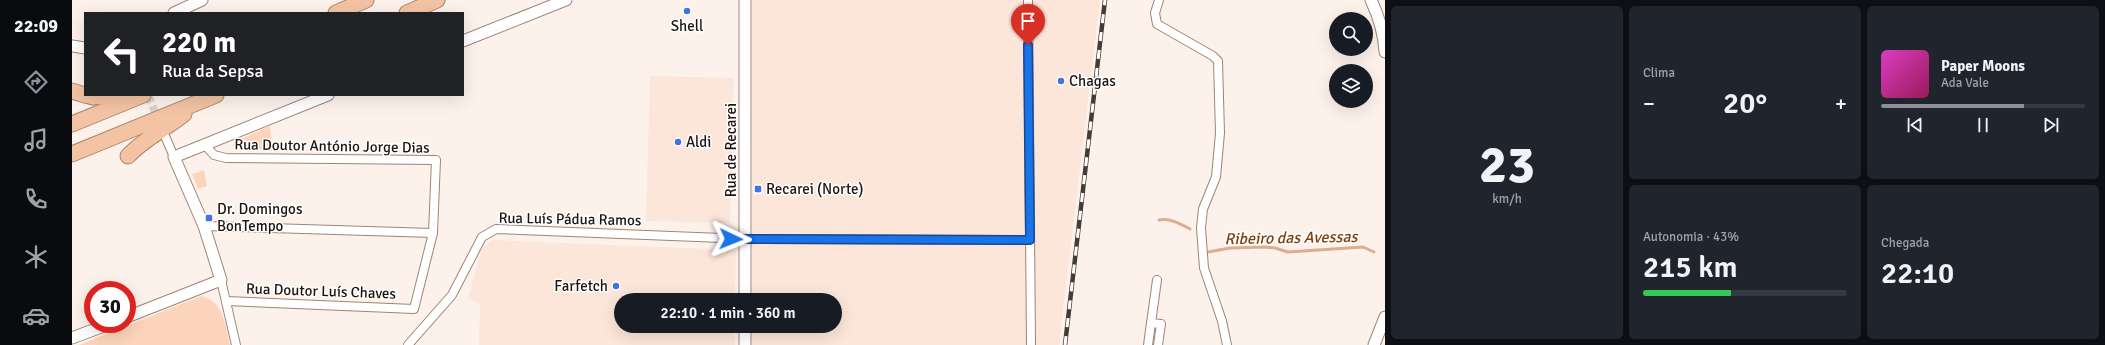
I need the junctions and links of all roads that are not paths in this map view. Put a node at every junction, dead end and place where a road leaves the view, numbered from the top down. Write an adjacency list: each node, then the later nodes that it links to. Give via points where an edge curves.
1 (202, 0): 9 (street)
2 (366, 0): 10 (highway)
3 (437, 0): 11 (highway)
4 (566, 0): 12 (street)
5 (745, 0): 32 (street, Rua de Recarei)
6 (1028, 0): 33 (street)
7 (1159, 0): 51 (street, via 1155,13 1157,24 1218,61 1220,133 1216,177 1203,209 1201,228 1204,268 1222,321)
8 (1371, 2): 15 (street, via 1379,17)
9 (176, 12)
10 (338, 12)
11 (409, 12)
12 (464, 41)
13 (72, 46): 14 (street)
14 (84, 48)
15 (1385, 52)
16 (72, 92): 17 (highway)
17 (84, 95)
18 (89, 96): 19 (highway)
19 (108, 96)
20 (141, 96): 24 (highway)
21 (214, 96): 23 (highway)
22 (325, 96): 26 (street)
23 (202, 101): 27 (highway); 28 (highway, via 148,138)
24 (72, 124)
25 (165, 136): 29 (street)
26 (204, 144): 29 (street); 31 (street, Rua Doutor António Jorge Dias, via 214,155 226,158 436,160)
27 (72, 154)
28 (128, 156)
29 (174, 157): 30 (street)
30 (204, 226): 31 (street); 34 (street)
31 (433, 233): 38 (street, Rua Doutor António Jorge Dias)
32 (746, 240): 33 (street, Rua Luís Pádua Ramos); 36 (street, Rua de Recarei); 46 (street, Rua Luís Pádua Ramos, via 496,229 486,233 479,241 456,289)
33 (1030, 240): 48 (street)
34 (221, 280): 37 (street); 39 (street)
35 (1157, 280): 41 (street)
36 (746, 293)
37 (226, 301): 38 (street, Rua Doutor Luís Chaves); 45 (street)
38 (414, 309)
39 (136, 313)
40 (1385, 316): 52 (street)
41 (1151, 323): 49 (street); 50 (street, via 1161,324)
42 (85, 333): 44 (street)
43 (745, 333): 47 (street)
44 (72, 338)
45 (236, 345)
46 (408, 345)
47 (745, 345)
48 (1030, 345)
49 (1148, 345)
50 (1158, 345)
51 (1227, 345)
52 (1374, 345)

